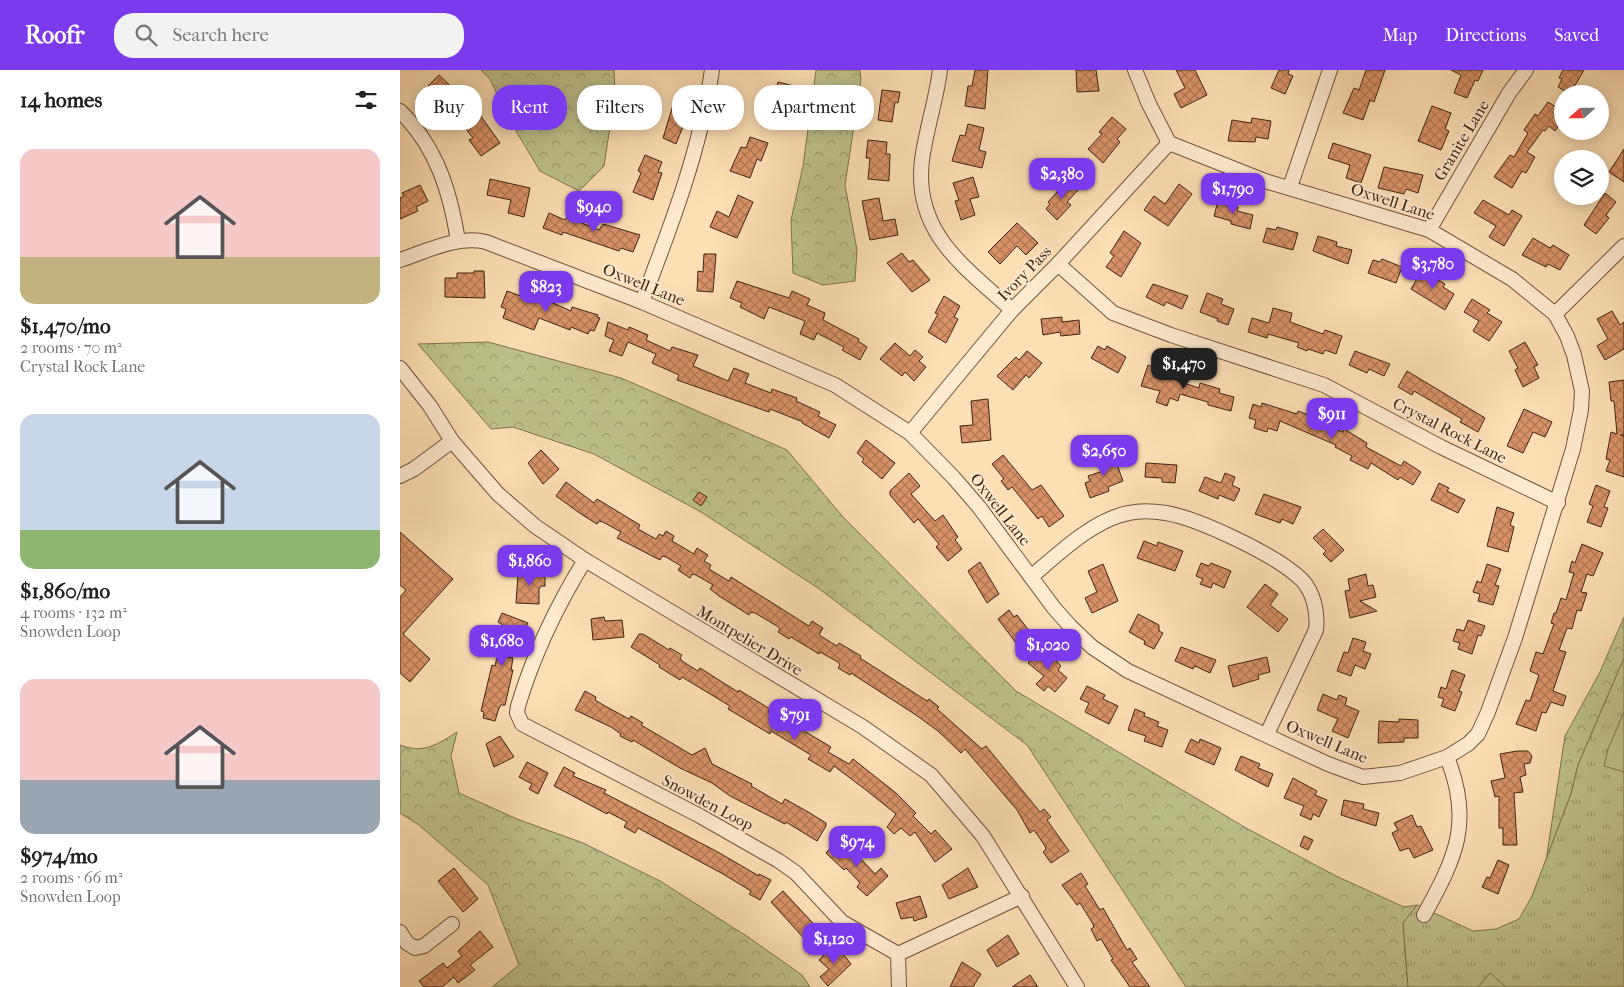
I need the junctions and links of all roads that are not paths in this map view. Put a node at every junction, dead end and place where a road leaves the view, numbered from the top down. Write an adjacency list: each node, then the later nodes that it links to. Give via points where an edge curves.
1 (712, 70): 14 (street, via 706,111 682,196)
2 (940, 70): 15 (street, via 922,161 922,180 930,220 945,246)
3 (1135, 70): 7 (street)
4 (1330, 70): 8 (street)
5 (1526, 70): 9 (street, Granite Lane, via 1509,93)
6 (400, 111): 10 (street, via 421,134 436,159 450,195)
7 (1169, 144): 8 (street, Oxwell Lane, via 1237,172); 13 (street, Ivory Pass)
8 (1290, 187): 9 (street, Oxwell Lane)
9 (1429, 230): 16 (street, Oxwell Lane, via 1512,279)
10 (458, 241): 12 (street, Oxwell Lane); 14 (street, Oxwell Lane, via 475,240 498,246)
11 (1624, 246): 16 (street)
12 (400, 260)
13 (1058, 264): 15 (street, Ivory Pass); 21 (street, Crystal Rock Lane, via 1113,313 1324,386)
14 (642, 302): 18 (street, Oxwell Lane, via 835,385)
15 (1012, 310): 18 (street, Ivory Pass)
16 (1554, 314): 21 (street, Oxwell Lane, via 1574,355 1582,391 1574,449)
17 (400, 368): 19 (street, Montpelier Drive)
18 (910, 433): 23 (street, Oxwell Lane, via 954,478)
19 (452, 441): 20 (street); 22 (street, Montpelier Drive, via 498,494 535,526)
20 (400, 476)
21 (1558, 503): 25 (street, Oxwell Lane, via 1488,712 1473,739)
22 (585, 560): 26 (street, Montpelier Drive, via 863,727 931,775 983,836); 30 (street, Snowden Loop, via 548,623 536,652 518,706 522,724 700,816 779,861 796,873 842,922)
23 (1031, 577): 24 (street, Oxwell Lane, via 1059,614 1099,652 1128,671); 24 (street, via 1097,526 1128,513 1148,511 1168,513 1196,522 1288,569 1303,581 1311,595 1316,630)
24 (1267, 734): 25 (street, Oxwell Lane, via 1363,777 1400,773)
25 (1448, 757): 27 (street, via 1459,791 1457,847)
26 (1022, 896): 30 (street); 32 (street, Montpelier Drive)
27 (1424, 914)
28 (452, 924): 29 (street, via 424,946 416,948 407,943)
29 (400, 932)
30 (898, 954): 31 (street)
31 (899, 987)
32 (1077, 987)

